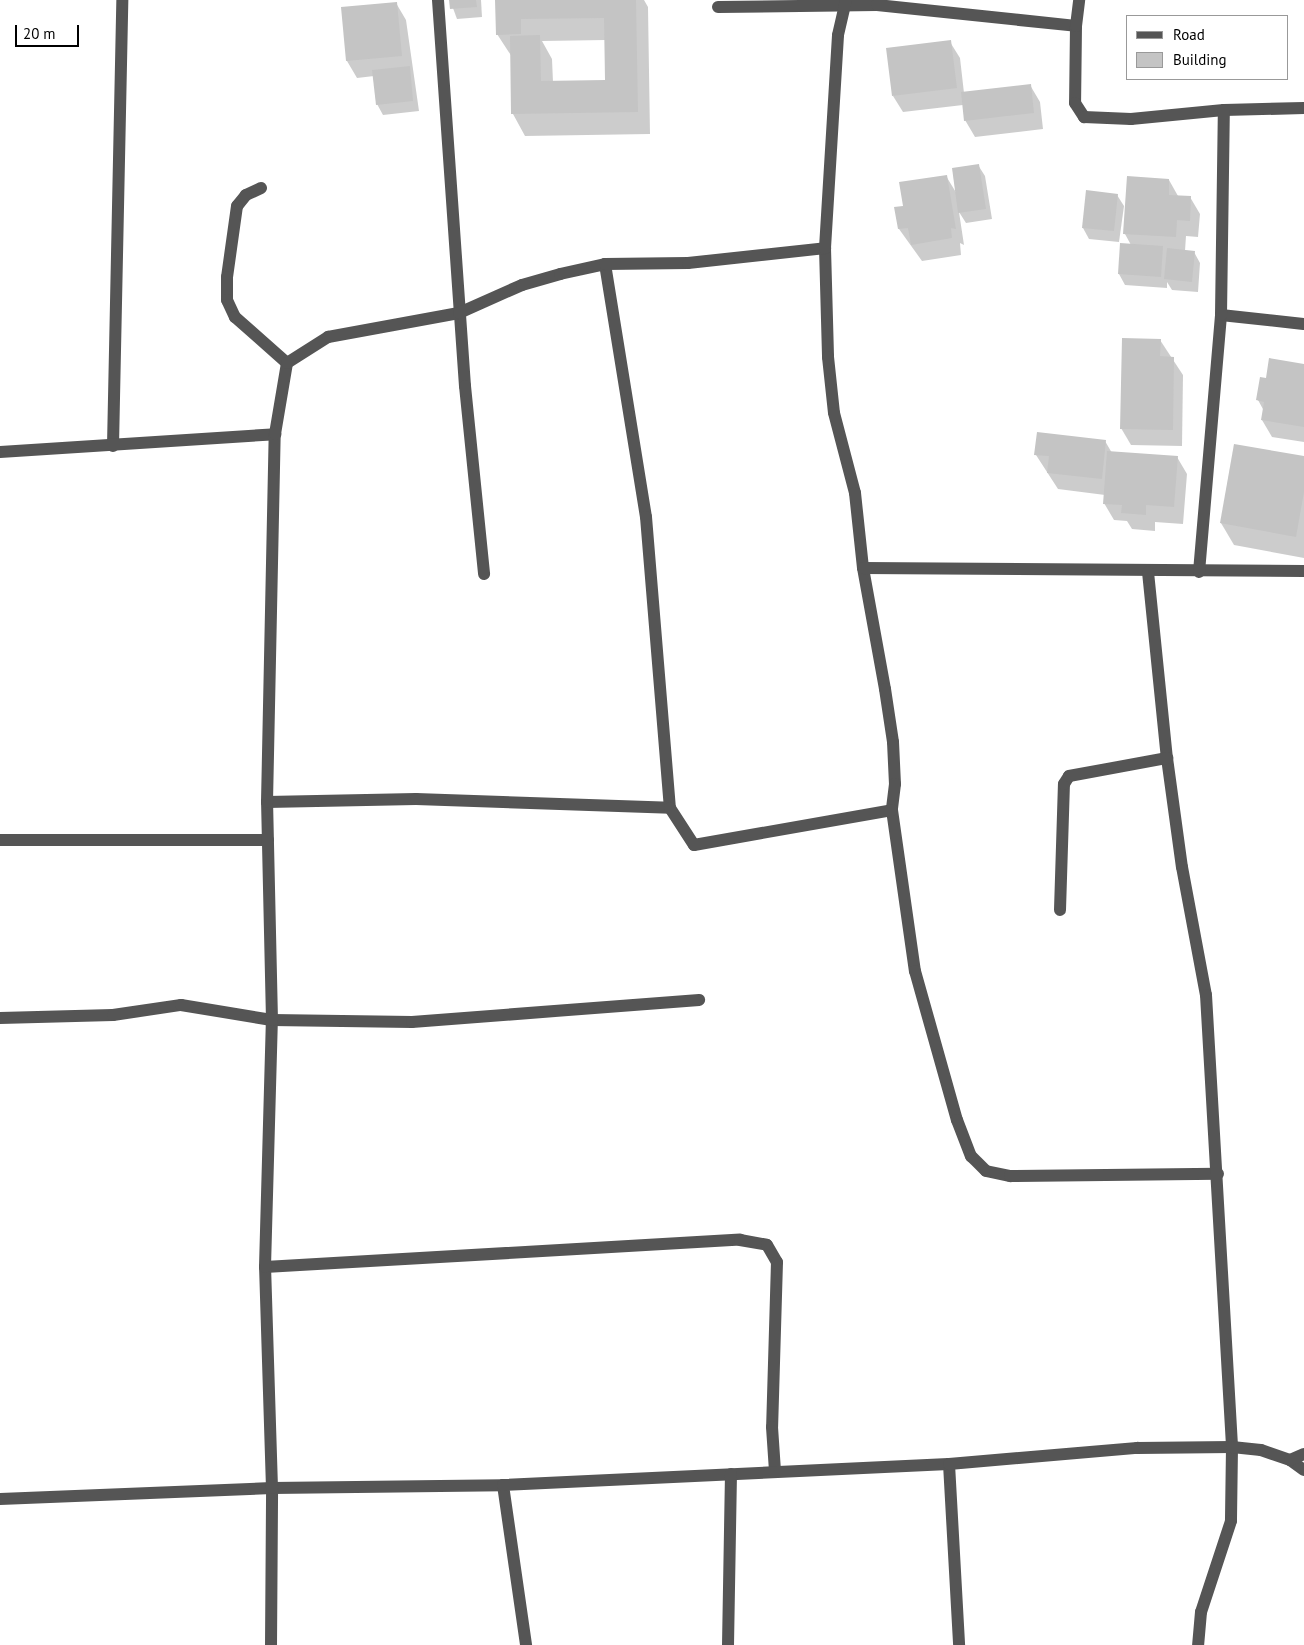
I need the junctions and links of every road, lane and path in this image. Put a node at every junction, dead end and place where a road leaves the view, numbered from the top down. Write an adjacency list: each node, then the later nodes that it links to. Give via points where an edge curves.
1 (122, 0): 17 (street)
2 (438, 0): 12 (street)
3 (1079, 0): 6 (street)
4 (846, 3): 5 (street); 6 (street); 10 (street, via 838,36)
5 (718, 7)
6 (1076, 26): 8 (street, via 1075,103 1084,117 1131,119)
7 (1304, 108): 8 (street)
8 (1224, 110): 13 (street)
9 (261, 188): 15 (street, via 246,195 237,206 227,300 235,317)
10 (825, 248): 11 (street, via 688,263); 19 (street, via 828,357 834,413 855,493)
11 (605, 264): 12 (street, via 522,286); 26 (street, via 646,516)
12 (459, 313): 15 (street, via 328,337); 23 (street)
13 (1221, 315): 14 (street); 22 (street)
14 (1304, 324)
15 (287, 363): 16 (street)
16 (275, 434): 17 (street); 25 (street)
17 (113, 446): 18 (street)
18 (0, 452)
19 (863, 568): 21 (street); 27 (street, via 893,742 895,784)
20 (1304, 571): 22 (street)
21 (1148, 572): 22 (street); 24 (street)
22 (1199, 572)
23 (484, 574)
24 (1167, 758): 30 (street, via 1069,776 1063,794); 34 (street, via 1182,867 1206,996)
25 (267, 802): 26 (street, via 416,799); 29 (street)
26 (670, 808): 27 (street, via 694,845)
27 (892, 810): 34 (street, via 915,971 957,1120 971,1156 986,1171 1010,1176)
28 (0, 840): 29 (street)
29 (268, 840): 33 (street)
30 (1060, 910)
31 (699, 1000): 33 (street, via 412,1022)
32 (0, 1018): 33 (street, via 113,1015 181,1005)
33 (272, 1020): 35 (street)
34 (1218, 1174): 36 (street)
35 (265, 1267): 40 (street, via 740,1240 767,1246 776,1262 772,1427); 44 (street)
36 (1232, 1447): 38 (street, via 1261,1450); 39 (street, via 1137,1448); 50 (street, via 1231,1521 1202,1612)
37 (1304, 1454): 38 (street)
38 (1290, 1460): 41 (street)
39 (949, 1464): 40 (street); 49 (street)
40 (775, 1470): 42 (street)
41 (1304, 1470)
42 (731, 1474): 43 (street); 48 (street)
43 (503, 1485): 44 (street); 47 (street)
44 (272, 1488): 45 (street); 46 (street)
45 (0, 1499)
46 (271, 1645)
47 (526, 1645)
48 (728, 1645)
49 (959, 1645)
50 (1198, 1645)

